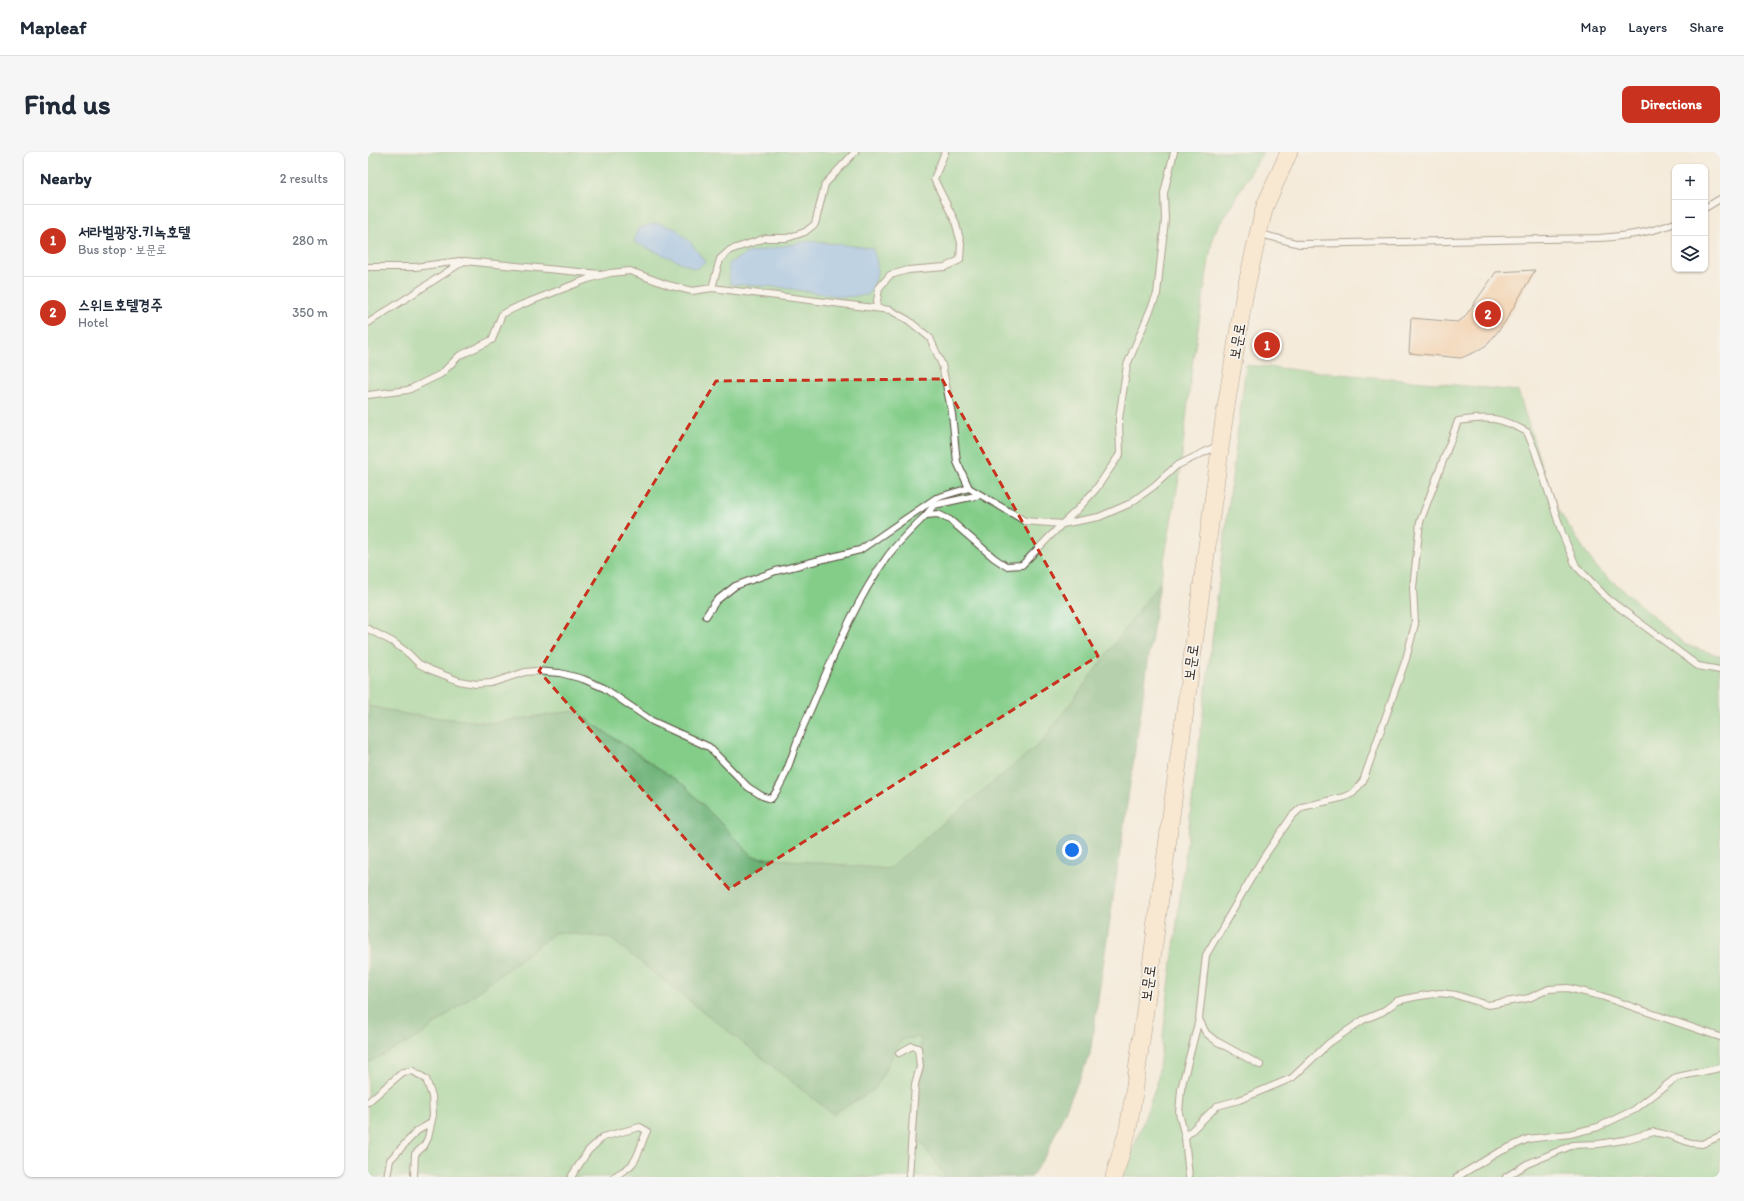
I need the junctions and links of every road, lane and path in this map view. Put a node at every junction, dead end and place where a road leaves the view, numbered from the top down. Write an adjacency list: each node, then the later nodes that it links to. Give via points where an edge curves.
1 (855, 152): 12 (lane, via 825,184 815,224 805,232 787,238 766,238 730,250 720,259)
2 (945, 152): 13 (lane, via 934,178 955,221 961,243 960,260 945,267 908,270 890,275 880,288)
3 (1174, 152): 20 (lane, via 1164,193 1165,220 1157,294 1128,365 1120,419 1120,454 1091,494)
4 (1288, 152): 8 (street, 보문로, via 1265,206)
5 (1720, 200): 6 (lane)
6 (1708, 206)
7 (1672, 224): 8 (lane, via 1630,236 1599,238 1300,244)
8 (1258, 234): 16 (street, 보문로, via 1244,297)
9 (464, 261): 10 (lane, via 415,267); 11 (lane); 14 (lane)
10 (368, 267)
11 (604, 274): 12 (lane, via 630,271 692,291); 15 (lane, via 502,314 492,340 459,356 441,374 408,390)
12 (712, 288): 13 (lane)
13 (876, 308): 17 (lane, via 890,310 908,320 930,338 942,365 952,414 957,462)
14 (368, 323)
15 (368, 395)
16 (1220, 445): 20 (lane, via 1176,466 1129,504 1099,517); 38 (street, 보문로, via 1134,1093 1128,1129)
17 (969, 488): 18 (lane); 21 (lane, via 936,498 860,550 776,570 735,586 716,601)
18 (980, 495): 19 (lane, via 934,505); 20 (lane, via 1025,521)
19 (926, 515): 20 (lane, via 938,514 950,520 1006,566 1022,565); 22 (lane, via 887,557 862,597 795,744 779,788 771,798 762,796 748,787 709,747 652,721 604,688 560,673 535,671 491,683 459,681 419,664 393,642)
20 (1062, 524)
21 (706, 616)
22 (368, 629)
23 (1720, 670): 24 (lane, via 1698,666 1608,599 1576,566 1527,432 1503,420 1481,417 1458,421 1420,522 1413,588 1416,624 1363,781 1353,793 1345,797 1302,807 1292,816 1262,858 1206,955)
24 (1199, 1019): 27 (lane, via 1206,1033 1216,1041); 32 (lane, via 1180,1089 1179,1113)
25 (1720, 1037): 32 (lane, via 1601,996 1568,988 1550,989 1529,998 1488,1005 1440,993 1414,997 1397,1001 1382,1012 1363,1020 1329,1043 1292,1078 1239,1100 1217,1106)
26 (899, 1053): 37 (lane, via 912,1046 918,1048 920,1067 915,1084)
27 (1260, 1065)
28 (1720, 1068): 40 (lane, via 1677,1077 1634,1110 1598,1128 1528,1139 1496,1153)
29 (368, 1102): 30 (lane, via 403,1072 412,1071 426,1079 432,1096)
30 (431, 1123): 33 (lane, via 417,1131 390,1160); 34 (lane, via 424,1146 415,1154)
31 (1720, 1136): 41 (lane, via 1702,1144 1654,1132 1617,1141 1573,1145 1527,1164)
32 (1185, 1137): 39 (lane)
33 (387, 1177)
34 (414, 1177)
35 (571, 1177): 36 (lane, via 588,1151 602,1137 640,1127 647,1131 632,1164)
36 (614, 1177)
37 (909, 1177)
38 (1114, 1177)
39 (1190, 1177)
40 (1456, 1177)
41 (1506, 1177)

